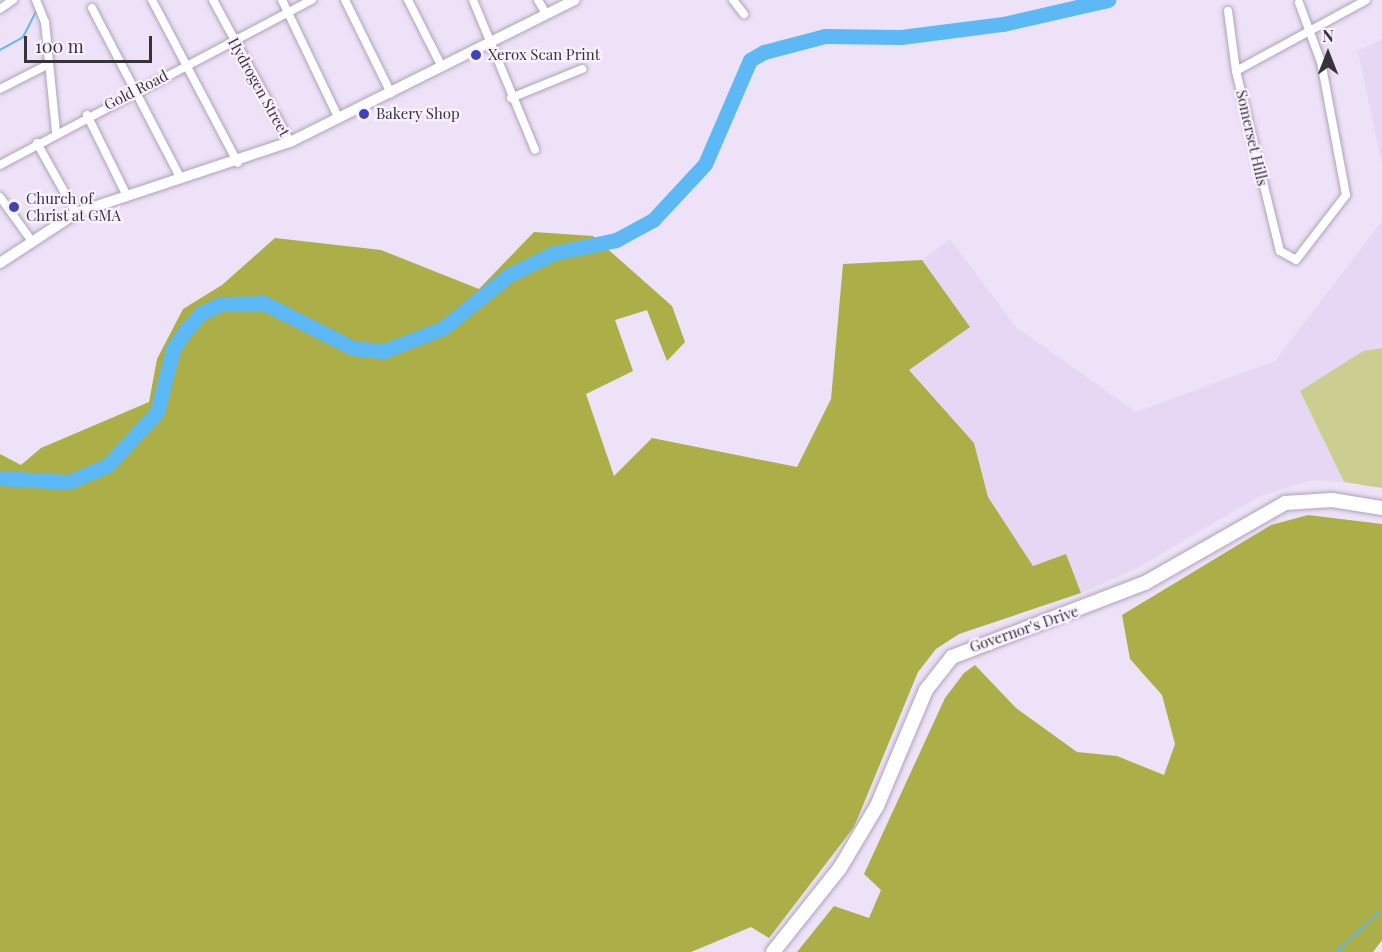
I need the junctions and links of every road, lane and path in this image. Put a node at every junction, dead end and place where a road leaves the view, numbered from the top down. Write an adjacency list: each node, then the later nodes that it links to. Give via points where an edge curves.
1 (13, 0): 16 (street)
2 (36, 0): 24 (street, via 45,22)
3 (152, 0): 25 (street)
4 (213, 0): 23 (street, Hydrogen Street)
5 (282, 0): 17 (street)
6 (312, 0): 17 (street, Gold Road)
7 (345, 0): 31 (street)
8 (408, 0): 26 (street)
9 (473, 0): 22 (street)
10 (538, 0): 19 (street)
11 (575, 0): 19 (street)
12 (732, 0): 20 (street)
13 (1366, 0): 21 (street)
14 (1299, 3): 21 (street)
15 (92, 8): 30 (street)
16 (0, 9)
17 (289, 11): 23 (street, Gold Road); 34 (street)
18 (1228, 11): 28 (street, Somerset Hills)
19 (546, 14): 22 (street)
20 (744, 14)
21 (1312, 29): 28 (street); 28 (street, Somerset Hills, via 1346,195 1301,255 1289,260 1280,251)
22 (494, 40): 26 (street); 32 (street)
23 (233, 41): 25 (street, Gold Road); 36 (street, Hydrogen Street)
24 (49, 64): 29 (street); 35 (street)
25 (188, 64): 30 (street, Gold Road); 39 (street)
26 (442, 67): 31 (street)
27 (582, 69): 32 (street)
28 (1236, 71)
29 (0, 89)
30 (138, 90): 33 (street, Gold Road); 41 (street)
31 (391, 93): 34 (street)
32 (512, 98): 38 (street)
33 (87, 115): 35 (street, Gold Road); 42 (street)
34 (338, 117): 36 (street)
35 (56, 132): 37 (street, Gold Road)
36 (290, 142): 39 (street)
37 (37, 143): 40 (street); 44 (street)
38 (535, 150)
39 (238, 163): 41 (street)
40 (0, 165)
41 (180, 177): 42 (street)
42 (126, 194): 44 (street)
43 (0, 197): 45 (street)
44 (76, 213): 45 (street)
45 (31, 240): 46 (street)
46 (0, 263)
47 (1382, 508): 48 (highway, Governor's Drive, via 1332,500 1285,503 1145,583 952,657 926,690 877,806 840,868)
48 (774, 952)

